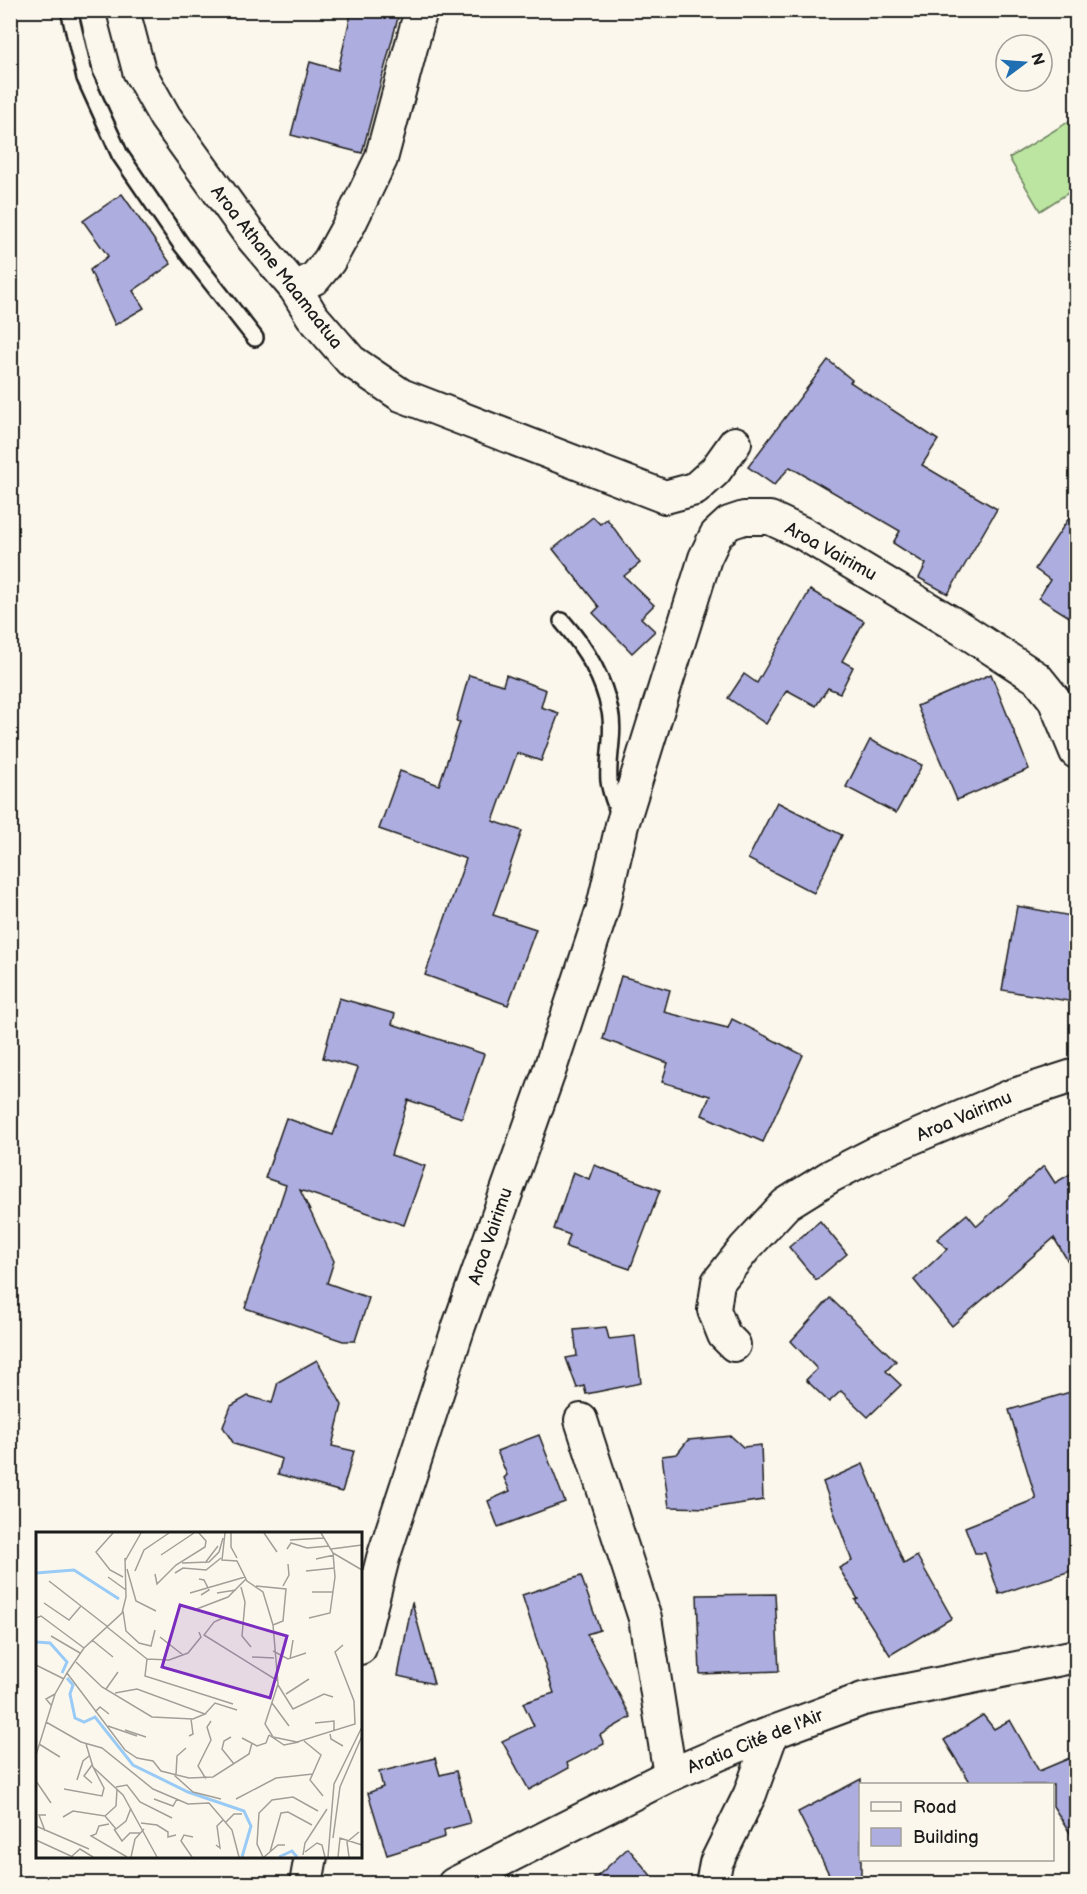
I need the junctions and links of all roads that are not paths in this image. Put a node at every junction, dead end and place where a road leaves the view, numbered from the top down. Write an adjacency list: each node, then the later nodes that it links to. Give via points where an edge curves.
1 (69, 10): 5 (lane, via 85,78 120,155 181,244)
2 (123, 10): 4 (street, Aroa Athane Maamaatua, via 139,71 165,117 250,235)
3 (421, 10): 4 (street, via 381,159 329,261 315,278)
4 (295, 288): 6 (street, Aroa Athane Maamaatua, via 312,316 351,361 401,395 665,497 695,489 715,471)
5 (255, 338)
6 (735, 443)
7 (562, 621): 9 (lane, Aroa Vairimu, via 591,660 610,711 609,781)
8 (1077, 752): 9 (street, Aroa Vairimu, via 1054,699 1037,678 1020,666 804,534 770,518 744,518 729,523 716,535 705,558)
9 (622, 825): 13 (street, Aroa Vairimu, via 602,911 459,1326 383,1558)
10 (1077, 1075): 11 (street, Aroa Vairimu, via 1011,1096 874,1154 786,1204 718,1282 714,1310 724,1335)
11 (734, 1345)
12 (581, 1420): 16 (street, via 645,1618)
13 (362, 1640)
14 (1077, 1656): 15 (street, Aratia Cité de l'Air, via 863,1699)
15 (772, 1733): 16 (street, Aratia Cité de l'Air); 20 (street, via 750,1794 716,1863)
16 (670, 1775): 19 (street, Aratia Cité de l'Air)
17 (311, 1858): 18 (street)
18 (306, 1884)
19 (454, 1884)
20 (712, 1884)

